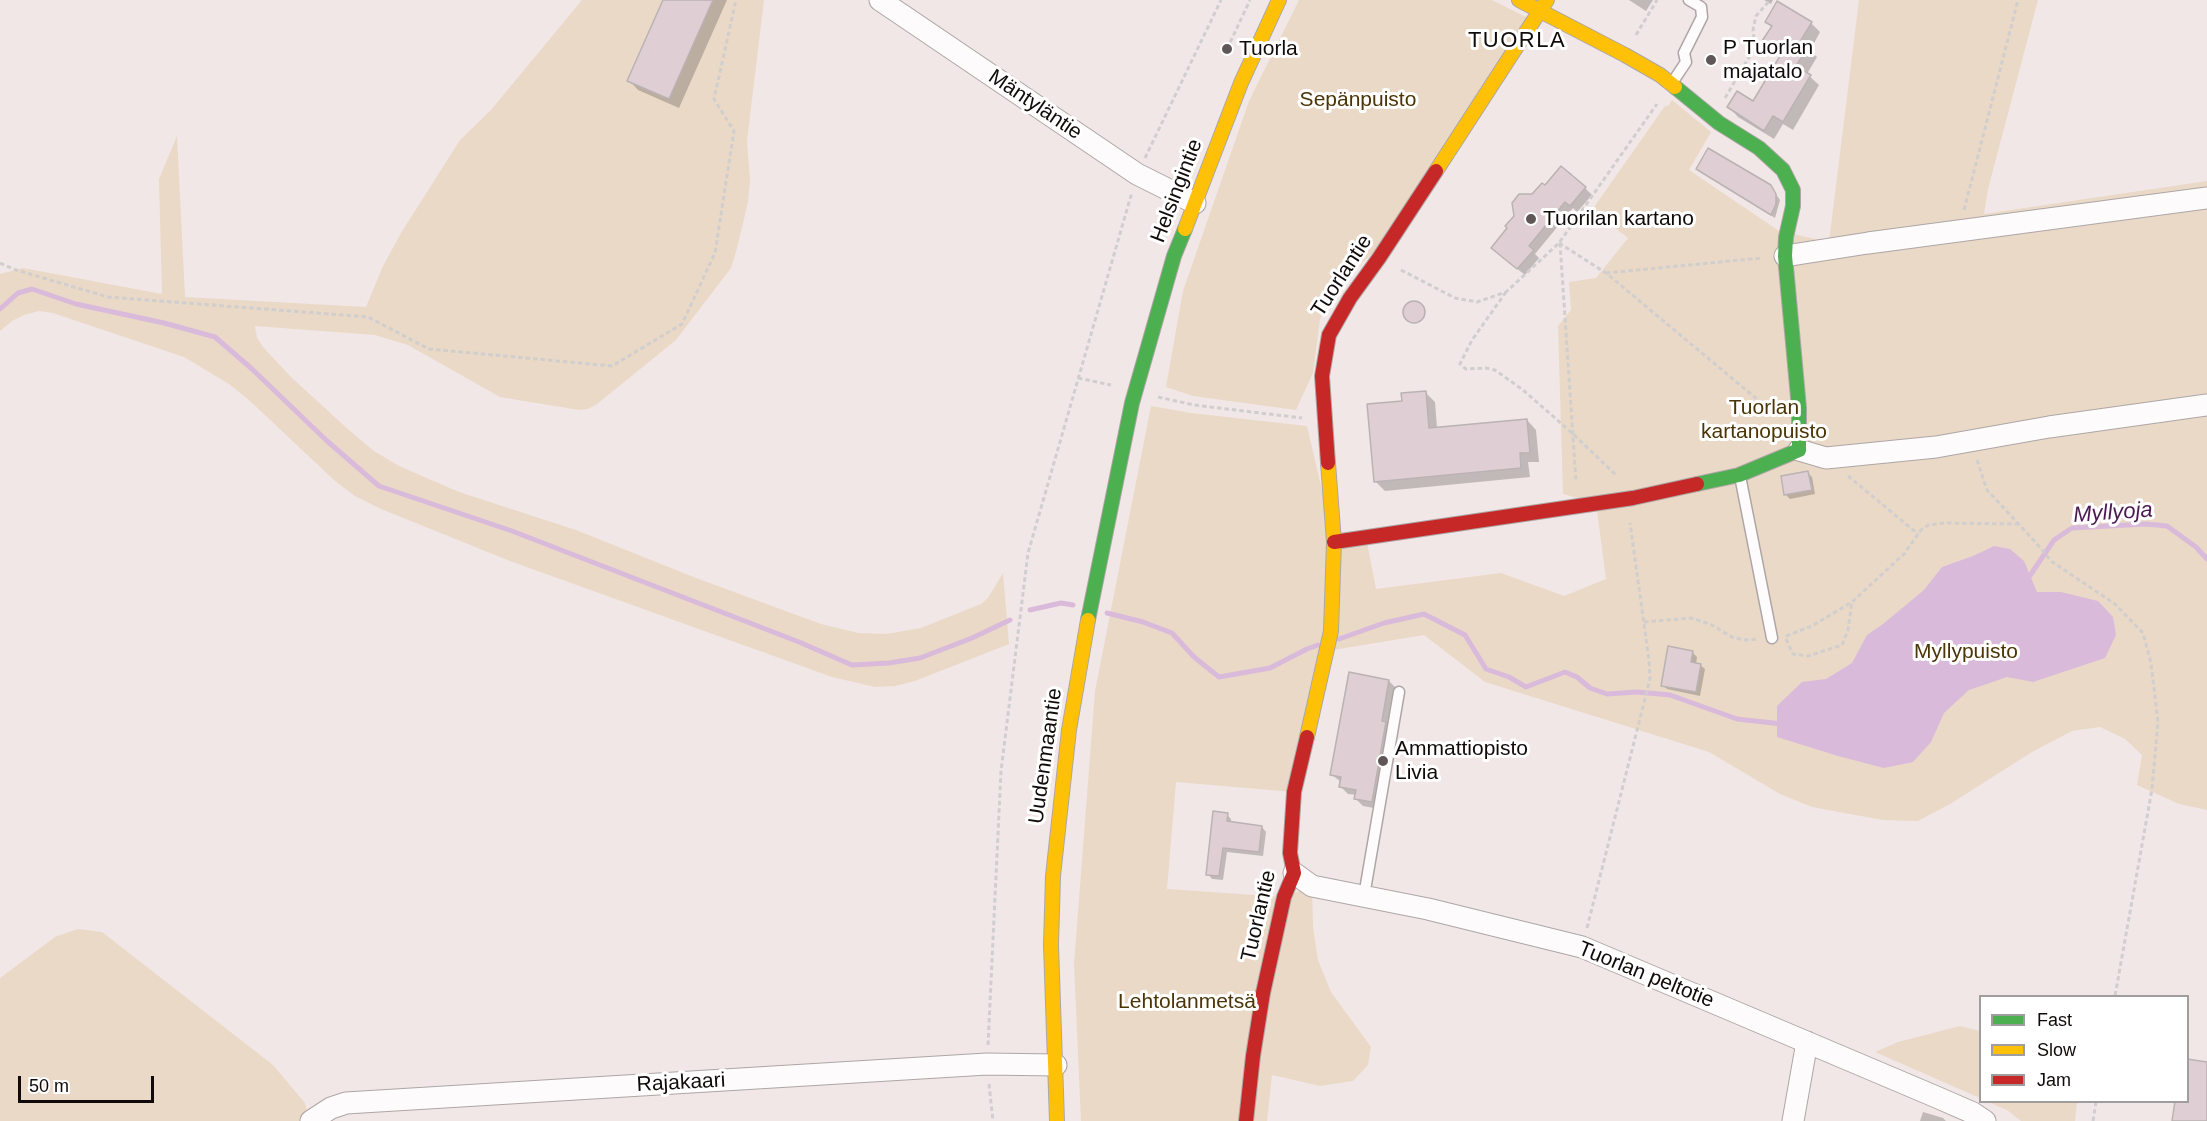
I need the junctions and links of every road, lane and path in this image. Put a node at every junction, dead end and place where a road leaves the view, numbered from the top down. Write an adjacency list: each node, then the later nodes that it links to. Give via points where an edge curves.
1 (736, 0): 23 (path, via 714,99 734,130 715,253 682,324 612,366 429,349 368,317 108,297)
2 (880, 0): 16 (street, Mäntyläntie)
3 (1221, 0): 16 (path)
4 (1250, 0): 12 (path)
5 (1279, 0): 18 (street, Helsingintie)
6 (1519, 0): 11 (street)
7 (1657, 0): 13 (path)
8 (1689, 0): 14 (lane, via 1701,7 1702,17 1684,53 1686,62)
9 (1770, 0): 15 (path, via 1756,16 1755,47)
10 (2018, 0): 19 (path)
11 (1544, 6): 13 (street); 22 (street, Tuorlantie)
12 (1227, 50)
13 (1625, 55): 14 (street, via 1660,75)
14 (1670, 86): 15 (street); 20 (path)
15 (1713, 118): 21 (street, via 1759,148 1783,171 1793,190)
16 (1137, 174): 18 (street, Mäntyläntie); 26 (path)
17 (2207, 198): 19 (street)
18 (1195, 203): 29 (street, Helsingintie, via 1174,256)
19 (1959, 232): 21 (street)
20 (1559, 243): 24 (path); 25 (path); 33 (path)
21 (1785, 256): 24 (path); 35 (street, via 1799,408)
22 (1379, 258): 25 (path, via 1455,298 1477,302); 32 (street, Tuorlantie, via 1329,334 1322,376)
23 (0, 262)
24 (1606, 273): 31 (path)
25 (1506, 292): 33 (path, via 1460,364 1466,369 1495,370)
26 (1078, 378): 27 (path); 53 (path, via 1028,552 1001,771)
27 (1118, 387)
28 (1158, 397): 32 (path)
29 (1132, 403): 54 (street, Uudenmaantie, via 1093,589 1058,815 1051,945)
30 (2207, 405): 34 (street)
31 (1776, 415)
32 (1324, 420): 42 (street, Tuorlantie)
33 (1571, 432): 38 (path, via 1632,491); 39 (path)
34 (1971, 441): 36 (street); 40 (path, via 1987,490)
35 (1799, 450): 36 (street); 37 (street)
36 (1826, 458): 41 (path)
37 (1739, 476): 38 (street); 46 (lane)
38 (1633, 498): 39 (street); 44 (path, via 1629,514)
39 (1579, 505): 42 (street)
40 (2019, 524): 41 (path, via 1945,523 1928,525); 51 (path, via 2051,561 2115,604 2142,633 2151,663 2158,722 2152,789)
41 (1918, 534): 43 (path, via 1904,554)
42 (1334, 542): 48 (street, Tuorlantie, via 1332,631 1294,792 1290,853)
43 (1852, 602): 45 (path); 45 (path, via 1842,645 1808,656 1793,654)
44 (1643, 622): 46 (path, via 1691,618 1744,640); 50 (path, via 1650,679)
45 (1785, 637): 46 (path)
46 (1772, 638)
47 (1399, 692): 49 (lane)
48 (1294, 873): 49 (street, Tuorlan peltotie, via 1312,886); 59 (street, Tuorlantie, via 1284,897 1263,993)
49 (1364, 896): 50 (street, Tuorlan peltotie)
50 (1582, 947): 52 (street, Tuorlan peltotie)
51 (2115, 995)
52 (1807, 1042): 60 (street); 61 (street, Tuorlan peltotie)
53 (987, 1064): 54 (street, Rajakaari); 56 (street, Rajakaari, via 346,1103); 57 (path)
54 (1056, 1065): 58 (street, Uudenmaantie)
55 (2096, 1103): 62 (path)
56 (311, 1121)
57 (993, 1121)
58 (1057, 1121)
59 (1246, 1121)
60 (1792, 1121)
61 (1985, 1121)
62 (2093, 1121)

